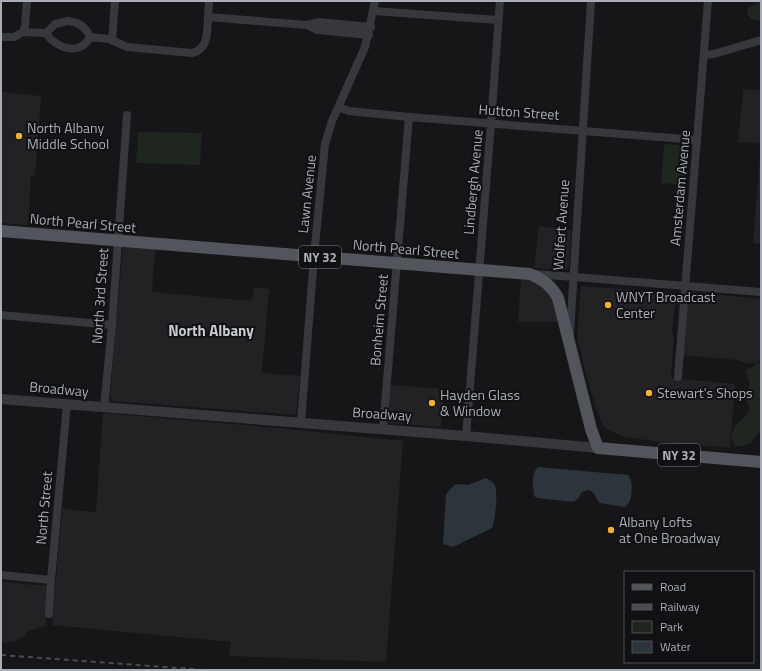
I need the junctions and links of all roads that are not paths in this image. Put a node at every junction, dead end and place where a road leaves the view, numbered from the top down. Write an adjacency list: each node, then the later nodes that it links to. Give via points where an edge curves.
1 (27, 1): 12 (street)
2 (115, 1): 16 (street)
3 (209, 1): 9 (street)
4 (375, 1): 8 (street, Lawn Avenue)
5 (500, 1): 10 (street, Lindbergh Avenue)
6 (591, 1): 23 (street, Wolfert Avenue)
7 (708, 1): 18 (street, Amsterdam Avenue)
8 (374, 11): 10 (street); 11 (street, Lawn Avenue)
9 (208, 17): 11 (street, via 307,25 317,30); 16 (street, via 206,41 202,48 195,52 129,48)
10 (498, 20): 22 (street, Lindbergh Avenue)
11 (370, 31): 19 (street, Lawn Avenue, via 361,58)
12 (23, 32): 13 (street); 14 (street, via 14,37)
13 (46, 33): 15 (street, via 56,45 68,48 81,46); 15 (street, via 56,24 68,21 79,24)
14 (1, 37)
15 (90, 37): 16 (street)
16 (112, 40)
17 (761, 40): 18 (street)
18 (704, 55): 24 (street, Amsterdam Avenue)
19 (338, 107): 21 (street, Hutton Street, via 349,111); 27 (street, Lawn Avenue, via 325,144)
20 (127, 115): 26 (street, North 3rd Street)
21 (409, 117): 22 (street, Hutton Street); 28 (street, Bonheim Street)
22 (491, 123): 23 (street, Hutton Street); 29 (street, Lindbergh Avenue)
23 (582, 130): 24 (street, Hutton Street); 31 (street, Wolfert Avenue)
24 (698, 140): 32 (street, Amsterdam Avenue)
25 (1, 231): 26 (main road, North Pearl Street / NY 32)
26 (117, 241): 27 (main road, North Pearl Street / NY 32); 35 (street, North 3rd Street)
27 (314, 256): 28 (main road, North Pearl Street / NY 32); 41 (street, Lawn Avenue)
28 (397, 263): 29 (main road, North Pearl Street / NY 32); 42 (street, Bonheim Street)
29 (479, 270): 30 (main road, North Pearl Street / NY 32); 43 (street, Lindbergh Avenue)
30 (523, 273): 31 (street, North Pearl Street); 36 (main road, NY 32, via 544,281 555,292)
31 (573, 277): 32 (street, North Pearl Street); 36 (street, Wolfert Avenue)
32 (685, 286): 33 (street, North Pearl Street); 37 (street, Amsterdam Avenue)
33 (761, 292)
34 (1, 315): 35 (street)
35 (112, 325): 40 (street, North 3rd Street)
36 (569, 342): 44 (main road, Wolfert Avenue / NY 32)
37 (678, 377)
38 (1, 399): 39 (street, Broadway)
39 (67, 404): 40 (street, Broadway); 47 (street, North Street)
40 (104, 408): 41 (street, Broadway)
41 (301, 423): 42 (street, Broadway)
42 (383, 429): 43 (street, Broadway)
43 (466, 436): 44 (street, Broadway)
44 (598, 448): 45 (main road, Broadway / NY 32)
45 (761, 462)
46 (1, 575): 47 (street)
47 (51, 580): 48 (street, North Street)
48 (49, 614)

